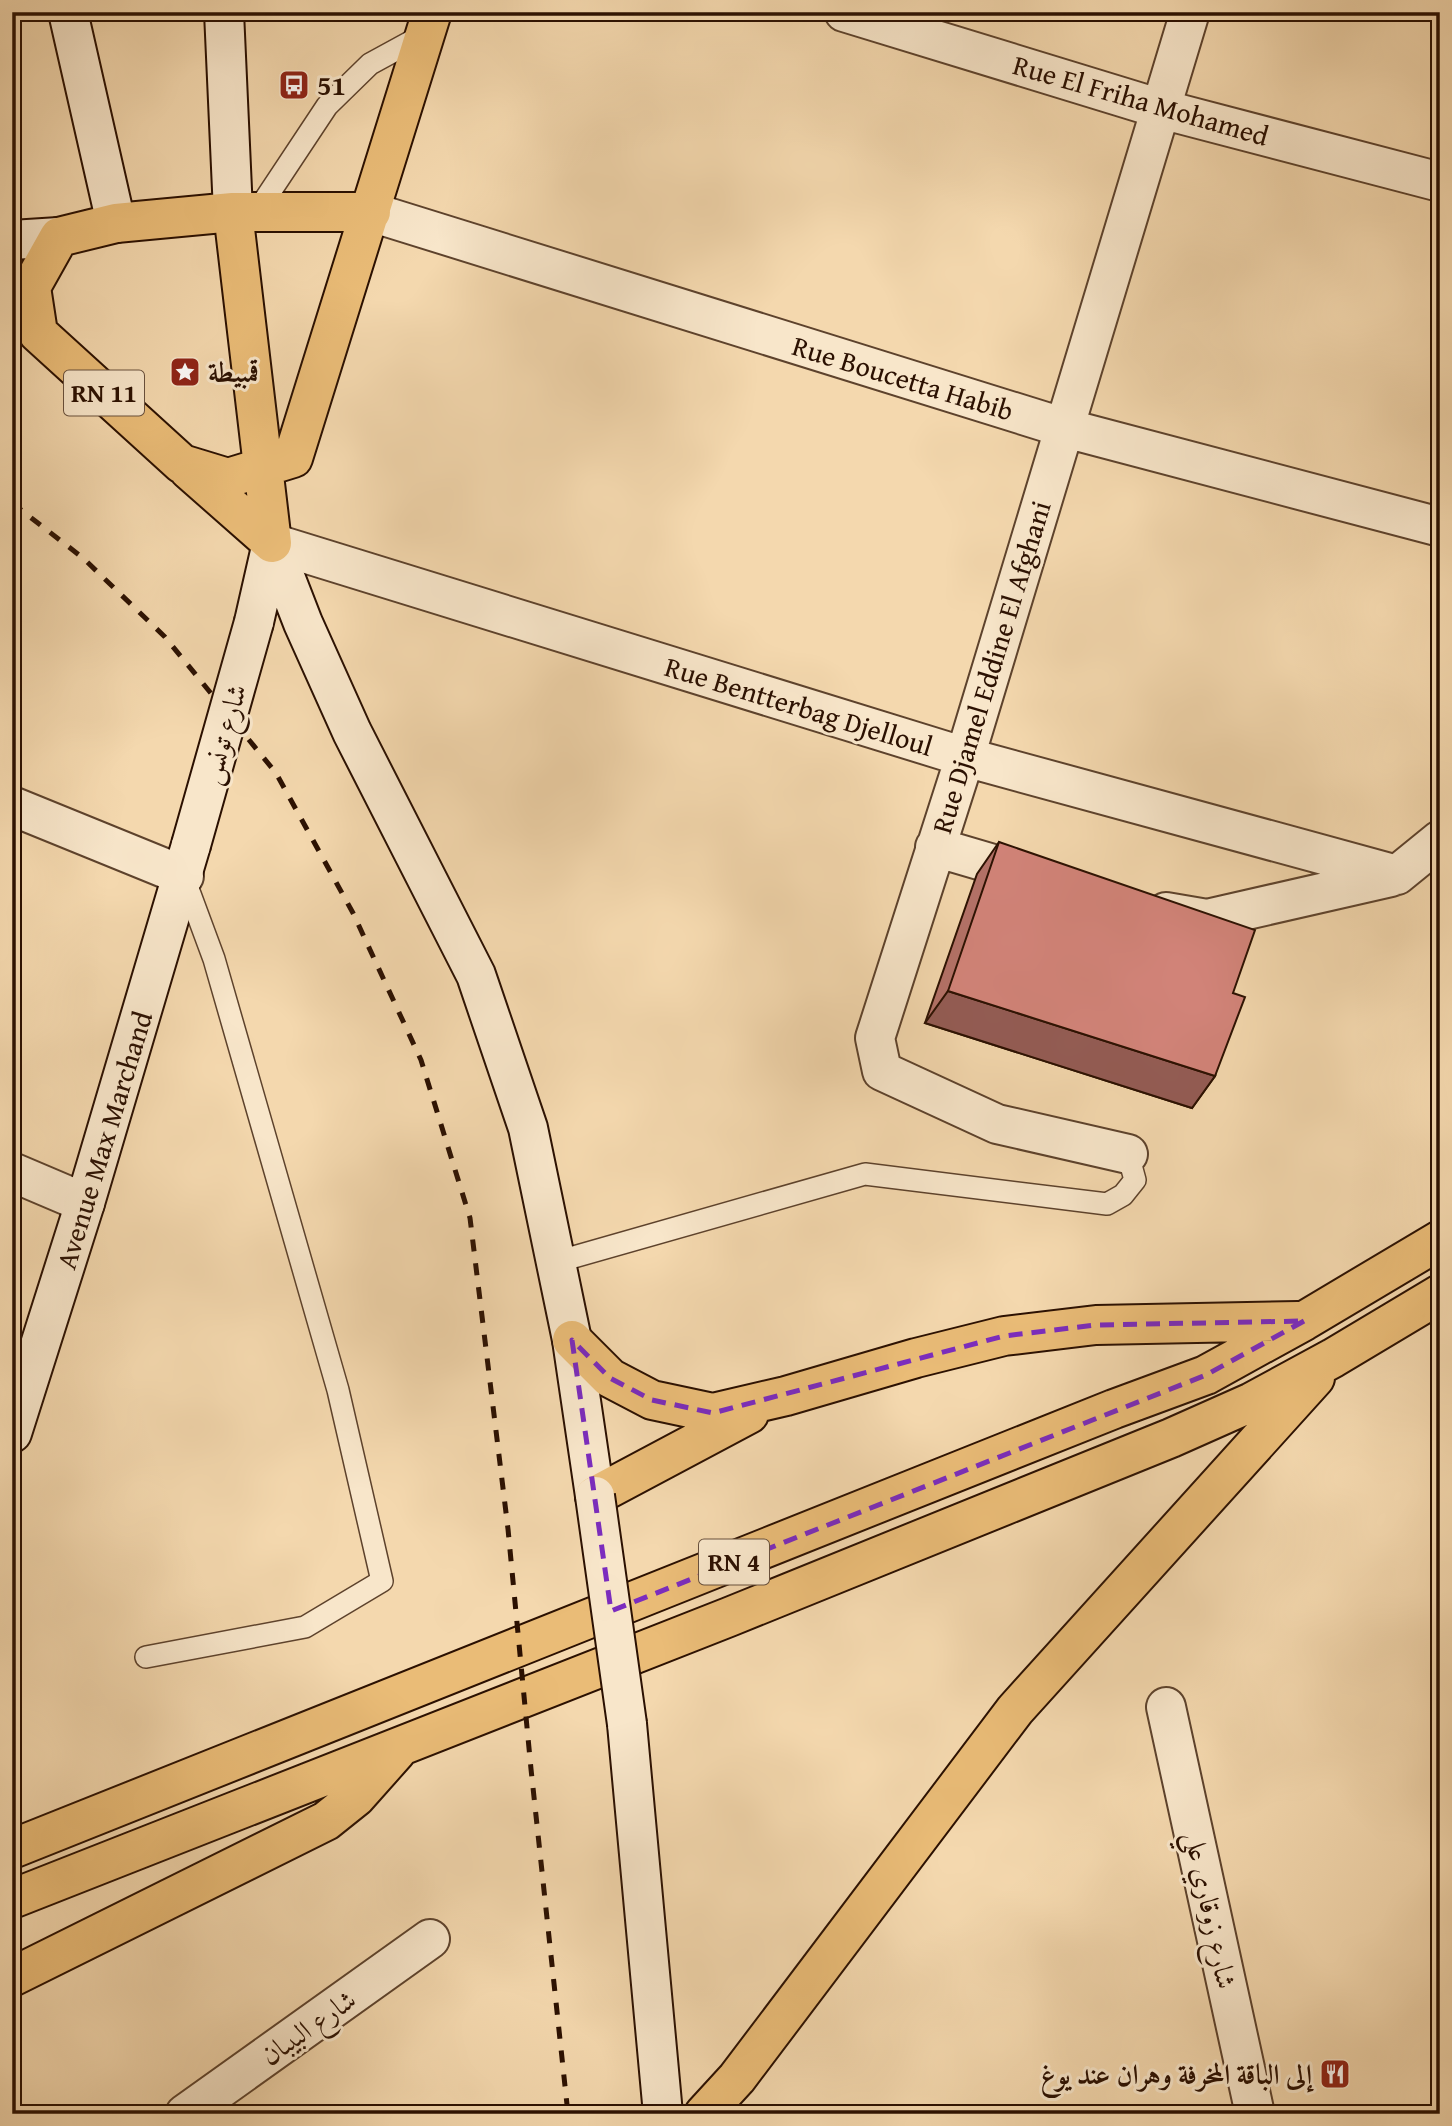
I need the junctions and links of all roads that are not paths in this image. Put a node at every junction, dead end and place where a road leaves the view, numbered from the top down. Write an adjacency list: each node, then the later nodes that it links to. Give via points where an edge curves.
1 (68, 12): 10 (street)
2 (223, 12): 9 (street)
3 (844, 12): 6 (street, Rue El Friha Mohamed)
4 (1190, 12): 6 (street, Rue Djamel Eddine El Afghani)
5 (429, 23): 8 (main road); 9 (lane, via 370,64 327,106)
6 (1161, 109): 7 (street, Rue El Friha Mohamed); 14 (street, Rue Djamel Eddine El Afghani)
7 (1440, 182)
8 (371, 212): 9 (main road); 14 (street, Rue Boucetta Habib); 15 (main road)
9 (245, 213): 10 (main road); 15 (main road)
10 (116, 223): 11 (main road)
11 (59, 237): 12 (street); 13 (main road, RN 11, via 31,287)
12 (12, 240)
13 (25, 320): 16 (main road, RN 11)
14 (1065, 428): 17 (street, Rue Boucetta Habib); 19 (street, Rue Djamel Eddine El Afghani)
15 (279, 462): 16 (main road, RN 11, via 228,478); 18 (main road)
16 (182, 464): 18 (main road, RN 11)
17 (1440, 527)
18 (272, 543): 19 (street, Rue Bentterbag Djelloul); 23 (street, شارع تونس, bridge); 31 (street, via 352,732 476,975 528,1129)
19 (965, 757): 22 (street, Rue Djamel Eddine El Afghani); 24 (street, Rue Bentterbag Djelloul)
20 (12, 806): 23 (street)
21 (1440, 840): 24 (street)
22 (935, 847): 25 (street); 27 (street, Rue Djamel Eddine El Afghani, via 875,1038 882,1071 997,1124)
23 (187, 860): 29 (street, Avenue Max Marchand); 39 (lane, via 335,1377 382,1581 304,1627)
24 (1397, 876): 26 (street, via 1208,919)
25 (1067, 885)
26 (1133, 904)
27 (1128, 1154): 31 (lane, via 1135,1180 1123,1195 1107,1204 865,1174)
28 (12, 1172): 29 (street)
29 (85, 1203): 37 (street, Avenue Max Marchand)
30 (1440, 1240): 33 (main road, RN 4)
31 (556, 1262): 34 (street)
32 (1440, 1294): 35 (main road, RN 4)
33 (1304, 1321): 36 (main road, via 1096,1325 1004,1336); 42 (main road, RN 4, via 1206,1375)
34 (572, 1340): 36 (main road, via 610,1378 652,1400 713,1413); 38 (street)
35 (1333, 1357): 41 (main road, RN 4, via 1252,1402 1171,1438); 48 (main road, via 1015,1710 737,2078)
36 (786, 1396): 38 (main road)
37 (12, 1433)
38 (595, 1496): 47 (street, bridge, via 627,1724)
39 (146, 1657)
40 (1166, 1707): 49 (street, شارع زوقاري علي)
41 (401, 1745): 43 (main road, RN 4); 45 (main road, via 356,1797 326,1821)
42 (12, 1849)
43 (12, 1899)
44 (430, 1939): 46 (street, شارع البيبان)
45 (12, 1978)
46 (185, 2114)
47 (663, 2114)
48 (704, 2114)
49 (1255, 2114)

